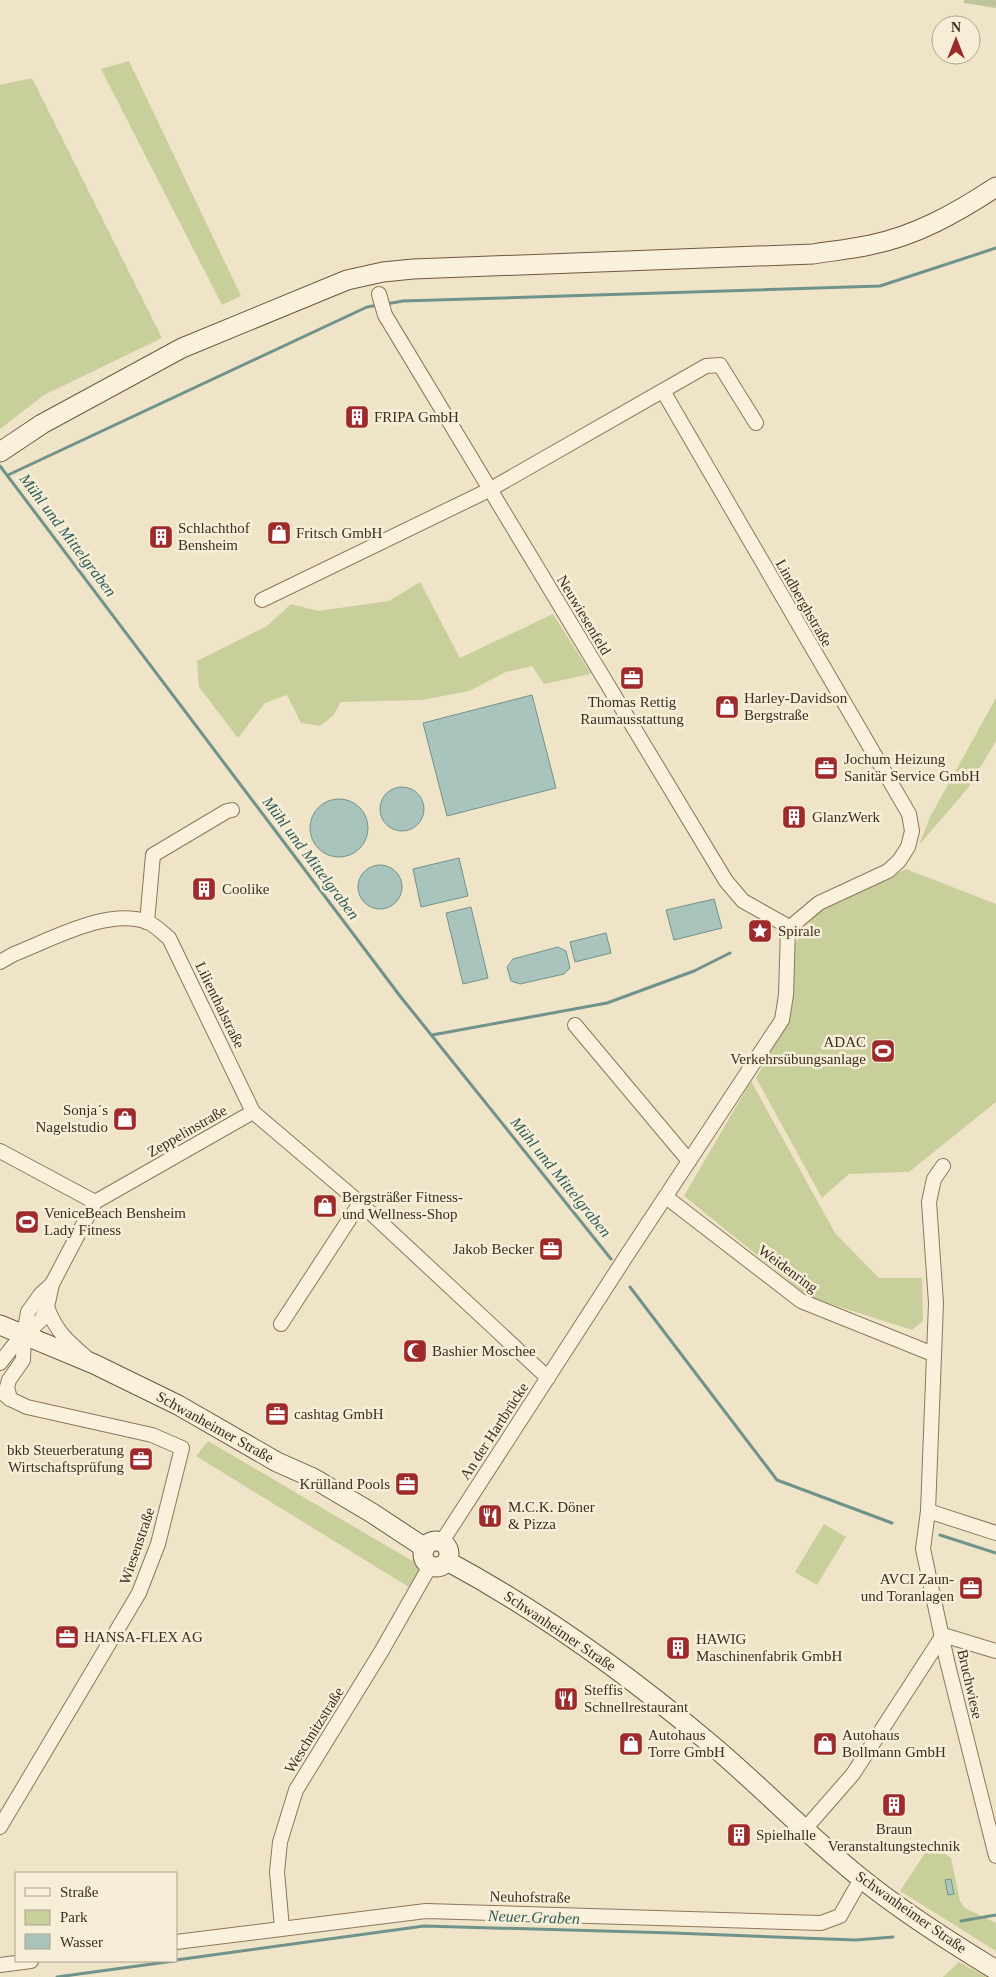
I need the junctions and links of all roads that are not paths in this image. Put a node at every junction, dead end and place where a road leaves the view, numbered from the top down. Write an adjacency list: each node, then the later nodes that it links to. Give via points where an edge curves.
1 (996, 186): 5 (main road, via 947,217 872,245 757,256 413,269 347,280 182,348 42,424)
2 (379, 294): 6 (street, Neuwiesenfeld, via 385,314)
3 (663, 391): 4 (street, via 706,366 720,365); 6 (street); 10 (street, Lindberghstraße, via 909,814 912,831 908,847 899,861 888,871 819,903)
4 (756, 423)
5 (2, 450)
6 (489, 490): 7 (street); 10 (street, Neuwiesenfeld, via 726,882 743,901)
7 (262, 600)
8 (232, 810): 9 (street, via 153,855)
9 (147, 922): 11 (street, Lilienthalstraße, via 123,917 106,919); 13 (street, Lilienthalstraße, via 169,938)
10 (788, 929): 15 (street, An der Hartbrücke, via 782,1020)
11 (0, 962)
12 (575, 1026): 15 (street)
13 (253, 1112): 18 (street, Zeppelinstraße); 19 (street)
14 (0, 1151): 18 (street)
15 (689, 1161): 17 (street, An der Hartbrücke)
16 (943, 1166): 25 (street, via 934,1179 929,1202 936,1303)
17 (666, 1197): 25 (street, Weidenring, via 801,1301); 28 (street, An der Hartbrücke)
18 (95, 1202): 20 (street)
19 (360, 1203): 22 (street); 28 (street)
20 (52, 1284): 21 (street); 24 (street, via 28,1312)
21 (47, 1307): 24 (street, via 41,1320); 27 (street, via 62,1337)
22 (281, 1324)
23 (0, 1325): 24 (main road, Schwanheimer Straße)
24 (24, 1335): 26 (street); 27 (main road, Schwanheimer Straße); 29 (street, Wiesenstraße, via 23,1360 9,1380)
25 (933, 1354): 30 (street)
26 (0, 1363)
27 (94, 1364): 32 (main road, Schwanheimer Straße, via 178,1405)
28 (548, 1378): 32 (street, An der Hartbrücke)
29 (5, 1394): 36 (street, Wiesenstraße, via 27,1407 152,1436 182,1448 158,1544 139,1593)
30 (928, 1511): 31 (street); 34 (street, Bruchwiese, via 923,1549)
31 (996, 1533)
32 (433, 1545): 33 (main road, via 448,1550)
33 (439, 1563): 37 (main road, Schwanheimer Straße, via 558,1628 634,1682 709,1743); 40 (street, Weschnitzstraße, via 296,1790 280,1842 277,1872)
34 (943, 1635): 35 (street); 37 (street, via 853,1774); 38 (street, Bruchwiese)
35 (996, 1651)
36 (0, 1827)
37 (805, 1829): 39 (main road, Schwanheimer Straße)
38 (996, 1856)
39 (862, 1879): 40 (street, Neuhofstraße, via 840,1916 821,1923 426,1911); 44 (main road, Schwanheimer Straße, via 945,1939)
40 (282, 1928): 41 (street, Neuhofstraße)
41 (178, 1942)
42 (23, 1962): 43 (street)
43 (0, 1965)
44 (996, 1970)

